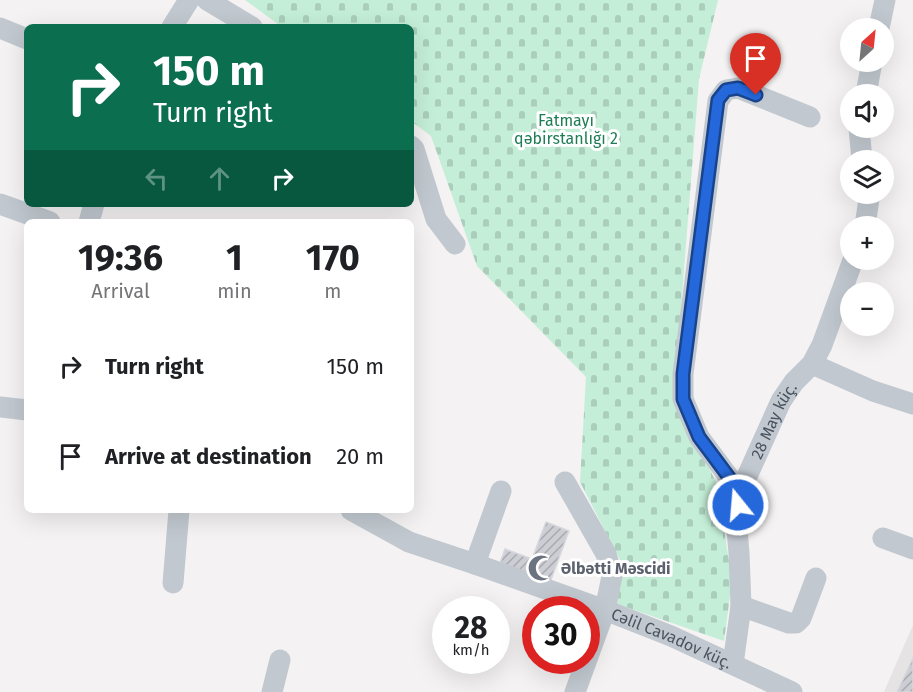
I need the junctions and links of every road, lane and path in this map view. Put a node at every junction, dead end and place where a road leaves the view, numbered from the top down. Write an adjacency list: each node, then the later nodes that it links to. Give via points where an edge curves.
1 (189, 0): 5 (street)
2 (207, 0): 6 (street)
3 (885, 0): 4 (street)
4 (881, 18)
5 (174, 24)
6 (247, 24)
7 (0, 28): 8 (street)
8 (24, 38)
9 (810, 117): 21 (street, via 738,88 726,90 718,100 683,399 699,437)
10 (414, 149): 13 (street, via 436,219)
11 (0, 204): 12 (street)
12 (42, 219)
13 (455, 244)
14 (849, 270): 15 (street, 28 May küç.)
15 (812, 364): 16 (street); 21 (street, 28 May küç., via 781,400)
16 (913, 404)
17 (0, 407): 18 (street)
18 (24, 410)
19 (565, 482): 30 (street, via 606,554 612,576)
20 (501, 491): 26 (street)
21 (740, 492): 29 (street, 28 May küç., via 736,518)
22 (179, 513): 28 (street)
23 (356, 513): 26 (street, Cəlil Cavadov küç., via 408,542)
24 (883, 538): 25 (street)
25 (913, 549)
26 (475, 564): 30 (street, Cəlil Cavadov küç.)
27 (816, 578): 29 (street, via 796,623)
28 (172, 583)
29 (741, 606): 32 (street, 28 May küç.)
30 (605, 610): 32 (street, Cəlil Cavadov küç.); 35 (street)
31 (280, 660): 34 (street)
32 (733, 664): 33 (street, Cəlil Cavadov küç.)
33 (780, 689)
34 (272, 692)
35 (575, 692)

